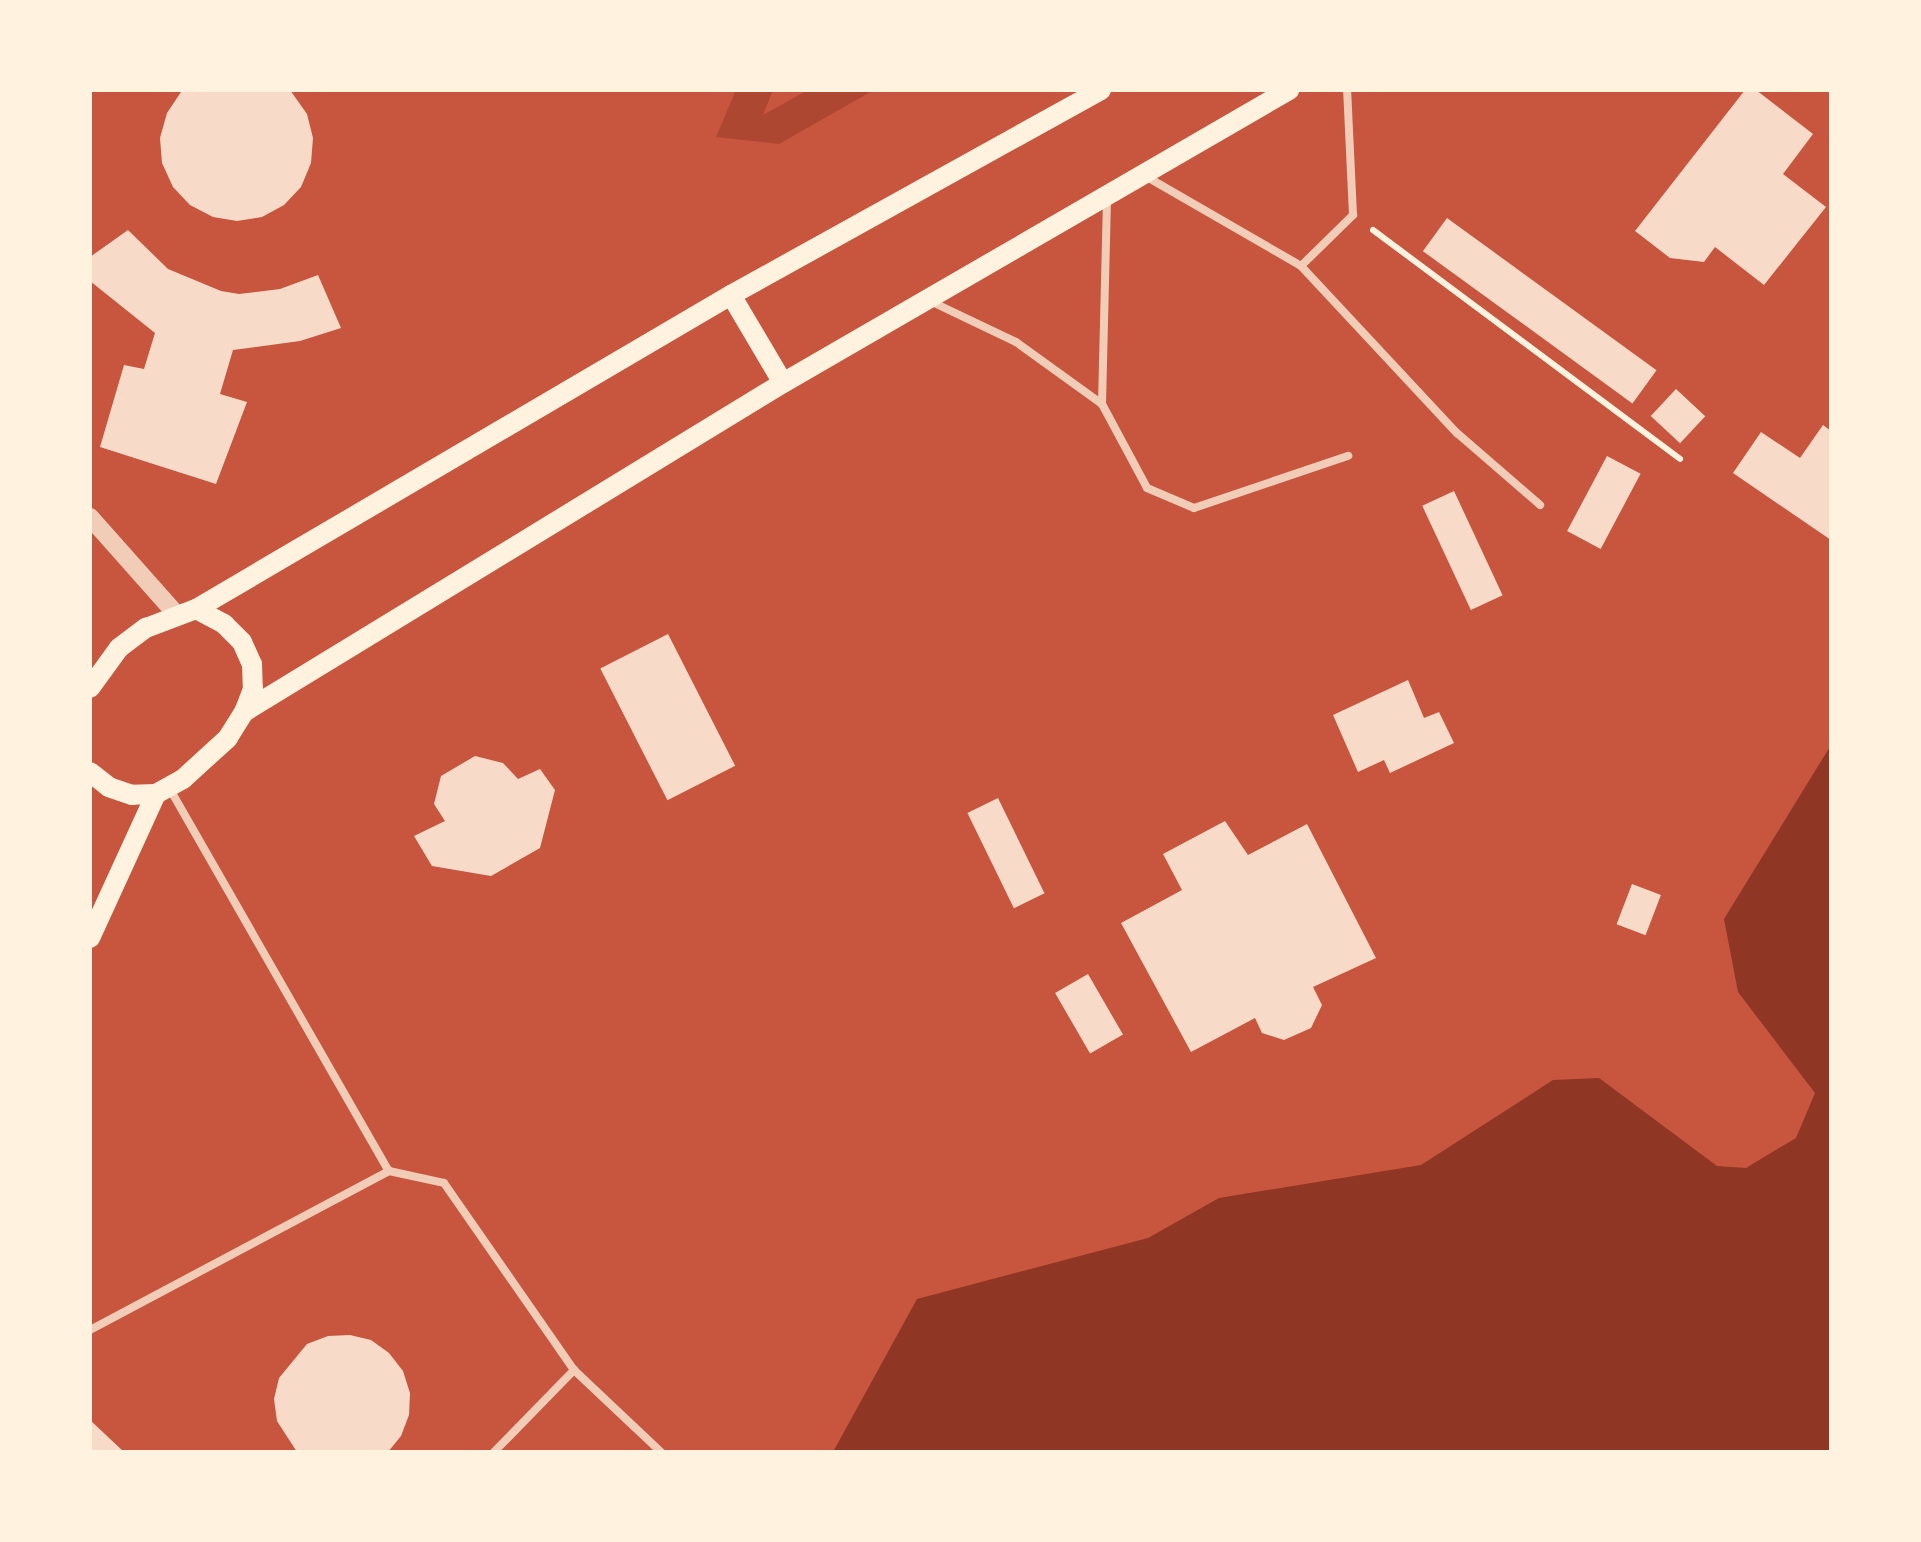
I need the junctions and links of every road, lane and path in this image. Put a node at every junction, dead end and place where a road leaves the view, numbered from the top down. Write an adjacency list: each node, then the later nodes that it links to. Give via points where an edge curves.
1 (1101, 90): 8 (main road)
2 (1289, 90): 4 (main road)
3 (1347, 90): 6 (lane)
4 (1144, 175): 5 (main road); 7 (lane)
5 (1106, 198): 9 (main road); 11 (lane)
6 (1353, 215): 7 (lane); 13 (path)
7 (1301, 266): 14 (lane, via 1457,433)
8 (731, 295): 10 (main road); 16 (main road)
9 (928, 300): 10 (main road); 11 (lane, via 1016,342)
10 (783, 383): 18 (main road)
11 (1102, 404): 12 (lane, via 1148,488 1194,508)
12 (1348, 456)
13 (1680, 459)
14 (1540, 505)
15 (90, 517): 16 (street)
16 (186, 612): 17 (main road, via 120,648); 18 (main road, via 224,624 242,642 253,689)
17 (90, 688)
18 (244, 712): 20 (main road, via 207,760)
19 (90, 772): 20 (main road, via 108,788 132,795)
20 (163, 790): 21 (main road); 22 (lane)
21 (90, 938)
22 (389, 1172): 23 (lane); 24 (lane, via 444,1183)
23 (90, 1330)
24 (574, 1370): 25 (lane); 26 (lane)
25 (494, 1452)
26 (661, 1452)

